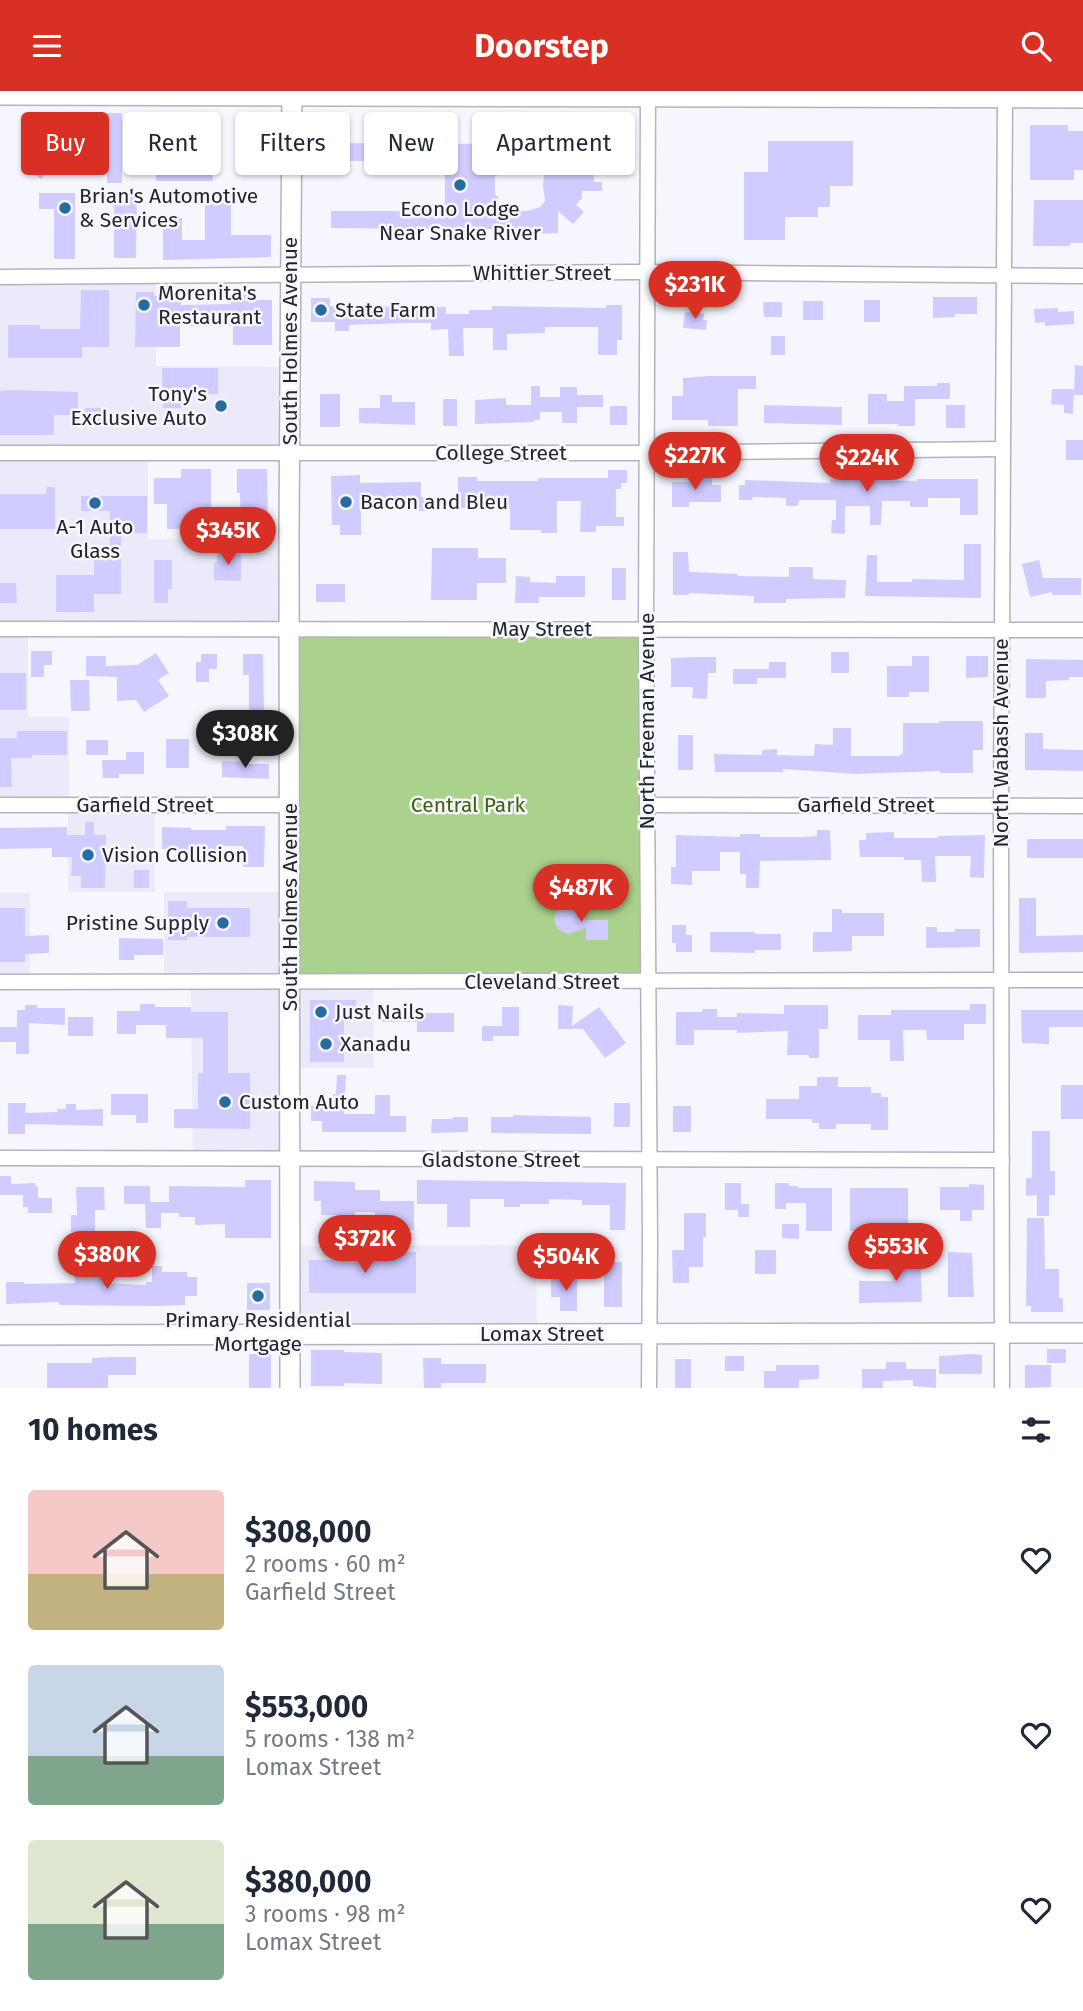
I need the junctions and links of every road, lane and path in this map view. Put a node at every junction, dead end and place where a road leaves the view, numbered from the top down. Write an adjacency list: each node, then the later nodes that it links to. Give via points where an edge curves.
1 (292, 93): 2 (main road); 3 (main road); 7 (main road, South Holmes Avenue)
2 (7, 95)
3 (648, 96): 4 (main road); 6 (street, North Freeman Avenue)
4 (1005, 97): 5 (main road); 8 (street, North Wabash Avenue)
5 (1083, 98)
6 (649, 272): 7 (street, Whittier Street); 8 (street, Whittier Street); 14 (street, North Freeman Avenue)
7 (290, 275): 10 (street, Whittier Street); 13 (main road, South Holmes Avenue)
8 (1004, 275): 9 (street, Whittier Street); 11 (street, North Wabash Avenue)
9 (1083, 276)
10 (0, 277)
11 (1002, 449): 14 (street, College Street); 18 (street, North Wabash Avenue)
12 (0, 453): 13 (street, College Street)
13 (289, 453): 14 (street, College Street); 16 (main road, South Holmes Avenue)
14 (648, 453): 17 (street, North Freeman Avenue)
15 (0, 629): 16 (street, May Street)
16 (289, 629): 17 (street, May Street); 21 (main road, South Holmes Avenue)
17 (646, 629): 18 (street, May Street); 22 (street, North Freeman Avenue)
18 (1001, 629): 19 (street, May Street); 23 (street, North Wabash Avenue)
19 (1083, 630)
20 (0, 805): 21 (street, Garfield Street)
21 (290, 805): 28 (main road, South Holmes Avenue)
22 (648, 805): 23 (street, Garfield Street); 29 (street, North Freeman Avenue)
23 (1001, 806): 24 (street, Garfield Street); 25 (street, North Wabash Avenue)
24 (1083, 806)
25 (1001, 980): 26 (street, Cleveland Street); 29 (street, Cleveland Street); 33 (street, North Wabash Avenue)
26 (1083, 980)
27 (0, 982): 28 (street, Cleveland Street)
28 (290, 982): 29 (street, Cleveland Street); 31 (main road, South Holmes Avenue)
29 (648, 982): 32 (street, North Freeman Avenue)
30 (0, 1157): 31 (street, Gladstone Street)
31 (290, 1159): 32 (street, Gladstone Street); 36 (main road, South Holmes Avenue)
32 (649, 1160): 33 (street, Gladstone Street); 37 (street, North Freeman Avenue)
33 (1002, 1160): 34 (street, North Wabash Avenue)
34 (1003, 1332): 35 (main road, Lomax Street); 37 (main road, Lomax Street); 41 (street, North Wabash Avenue)
35 (1083, 1333)
36 (290, 1334): 37 (main road, Lomax Street); 38 (main road, Lomax Street); 39 (main road, South Holmes Avenue)
37 (649, 1334): 40 (street, North Freeman Avenue)
38 (0, 1335)
39 (290, 1388)
40 (649, 1388)
41 (1002, 1388)

